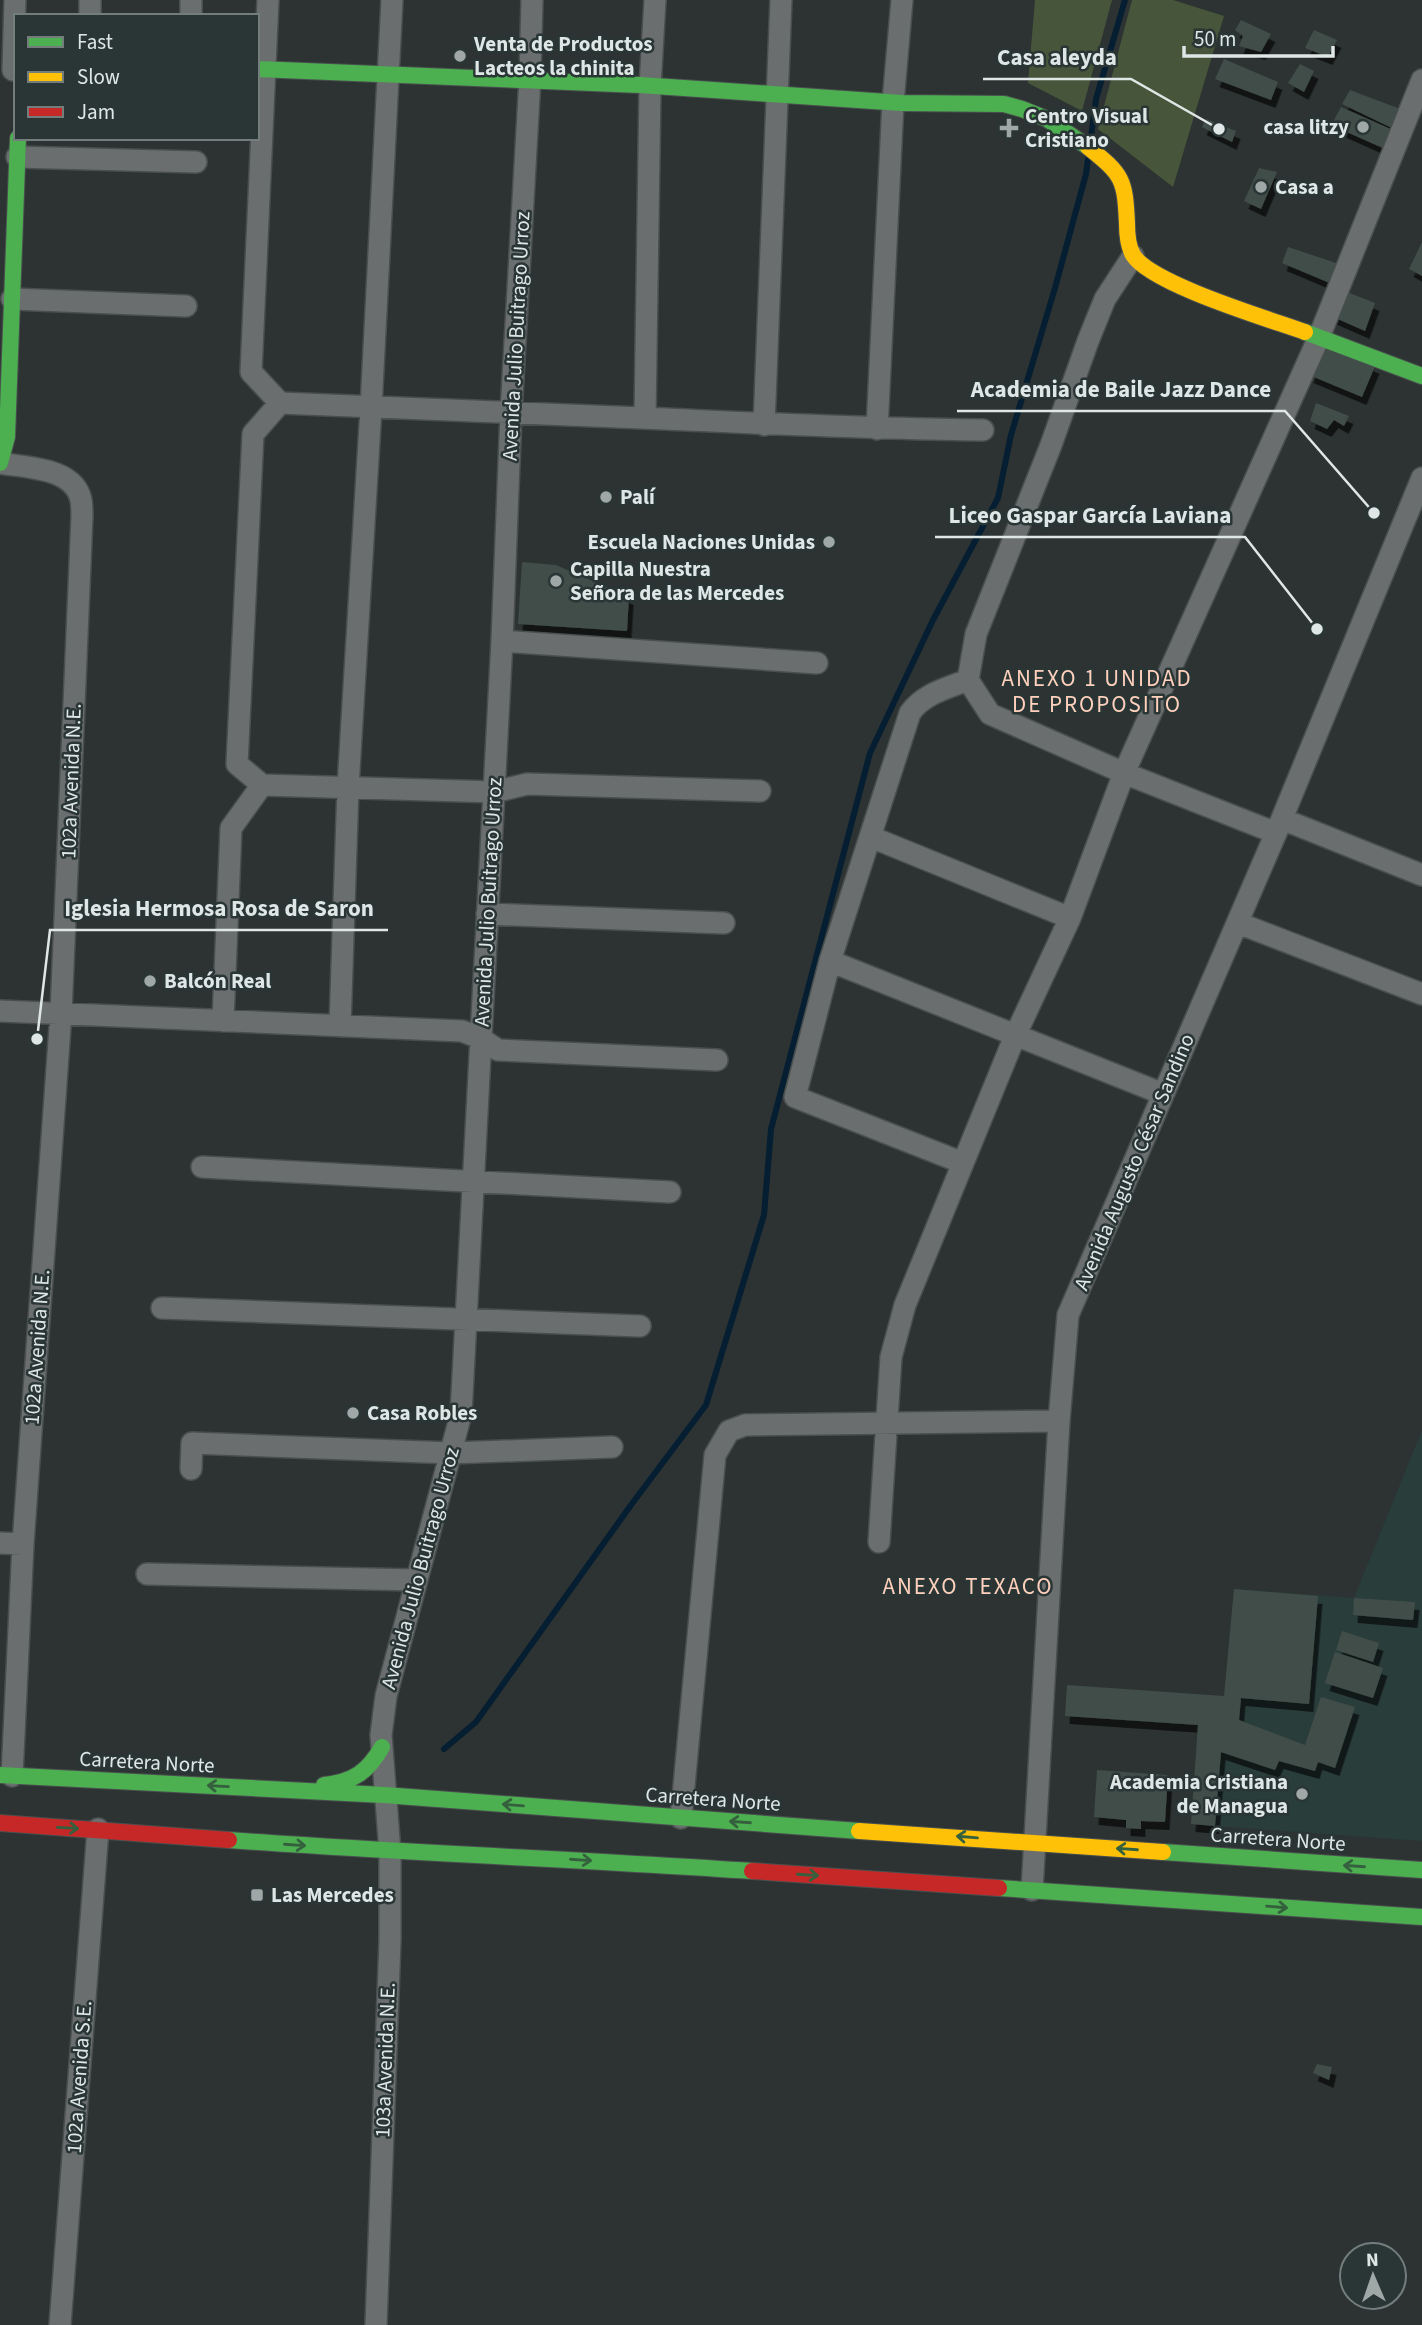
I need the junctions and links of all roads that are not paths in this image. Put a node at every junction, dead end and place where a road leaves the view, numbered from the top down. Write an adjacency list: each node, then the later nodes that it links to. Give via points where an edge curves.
1 (15, 0): 9 (street)
2 (268, 0): 8 (street)
3 (392, 0): 10 (street)
4 (532, 0): 11 (street, Avenida Julio Buitrago Urroz)
5 (655, 0): 13 (street)
6 (781, 0): 14 (street)
7 (902, 0): 15 (street)
8 (261, 69): 10 (main road); 16 (street)
9 (9, 71)
10 (388, 75): 11 (main road); 26 (street)
11 (530, 78): 13 (main road); 27 (street, Avenida Julio Buitrago Urroz)
12 (1422, 80): 23 (street)
13 (650, 87): 14 (main road); 28 (street)
14 (775, 92): 15 (main road); 29 (street)
15 (893, 102): 20 (main road, via 1007,104 1052,122 1104,161 1123,182); 30 (street)
16 (259, 130)
17 (259, 140): 25 (street, via 251,372)
18 (18, 148): 19 (street); 21 (main road, 102a Avenida N.E.)
19 (197, 162)
20 (1132, 256): 23 (main road, via 1149,271 1200,294); 36 (street, via 1105,299 1088,341 976,634)
21 (12, 299): 22 (street); 32 (main road, 102a Avenida N.E., via 7,437)
22 (187, 306)
23 (1319, 337): 24 (main road); 37 (street)
24 (1422, 376)
25 (280, 403): 26 (street); 38 (street, via 253,434 237,764)
26 (371, 408): 27 (street); 39 (street)
27 (511, 413): 28 (street); 34 (street, Avenida Julio Buitrago Urroz)
28 (645, 418): 29 (street)
29 (764, 425): 30 (street)
30 (877, 429): 31 (street)
31 (983, 429)
32 (0, 463): 52 (street, 102a Avenida N.E., via 57,473 71,481 81,498)
33 (1422, 478): 42 (street, Avenida Augusto César Sandino)
34 (502, 641): 35 (street); 41 (street, Avenida Julio Buitrago Urroz)
35 (817, 663)
36 (968, 680): 37 (street, via 990,713); 43 (street, via 934,693 910,713)
37 (1124, 773): 42 (street); 46 (street)
38 (262, 785): 39 (street); 53 (street, via 231,828)
39 (348, 787): 41 (street); 54 (street)
40 (760, 791): 41 (street, via 527,784)
41 (494, 792): 45 (street, Avenida Julio Buitrago Urroz)
42 (1279, 826): 44 (street); 48 (street, Avenida Augusto César Sandino)
43 (870, 837): 46 (street); 49 (street)
44 (1422, 875)
45 (487, 914): 47 (street); 56 (street, Avenida Julio Buitrago Urroz)
46 (1070, 918): 55 (street)
47 (724, 923)
48 (1237, 923): 50 (street); 58 (street, Avenida Augusto César Sandino)
49 (830, 961): 55 (street); 59 (street, via 795,1097)
50 (1422, 994)
51 (0, 1010): 52 (street)
52 (61, 1013): 53 (street); 73 (street, 102a Avenida N.E.)
53 (223, 1021): 54 (street)
54 (340, 1026): 56 (street, via 463,1031)
55 (1015, 1036): 58 (street); 59 (street)
56 (480, 1038): 57 (street, via 498,1050); 61 (street, Avenida Julio Buitrago Urroz)
57 (717, 1060)
58 (1163, 1094): 66 (street, Avenida Augusto César Sandino, via 1068,1315)
59 (963, 1163): 67 (street, via 905,1306 891,1357)
60 (202, 1167): 61 (street)
61 (473, 1181): 62 (street); 64 (street, Avenida Julio Buitrago Urroz)
62 (670, 1192)
63 (162, 1308): 64 (street)
64 (466, 1320): 65 (street); 69 (street, Avenida Julio Buitrago Urroz, via 461,1414)
65 (640, 1326)
66 (1059, 1421): 67 (street); 83 (street, Avenida Augusto César Sandino)
67 (886, 1422): 71 (street); 80 (street, via 744,1425 729,1431 715,1455)
68 (612, 1447): 69 (street)
69 (452, 1453): 70 (street, via 192,1443); 75 (street, Avenida Julio Buitrago Urroz)
70 (191, 1469)
71 (878, 1542)
72 (0, 1543): 73 (street)
73 (23, 1544): 77 (street, 102a Avenida N.E.)
74 (147, 1574): 75 (street)
75 (416, 1580): 76 (street, Avenida Julio Buitrago Urroz, via 386,1696)
76 (382, 1747): 78 (main road, via 367,1771 351,1781); 79 (street, Avenida Julio Buitrago Urroz)
77 (6, 1775): 78 (main road, Carretera Norte, one-way to 77)
78 (281, 1789): 79 (main road, Carretera Norte)
79 (384, 1795): 80 (main road, Carretera Norte, one-way to 79); 84 (street, 103a Avenida N.E.)
80 (681, 1818): 83 (main road, Carretera Norte, one-way to 80)
81 (0, 1824): 82 (main road, one-way to 82)
82 (98, 1829): 84 (main road, one-way to 84); 90 (street, 102a Avenida S.E.)
83 (1035, 1843): 85 (main road, Carretera Norte, one-way to 83); 87 (street, Avenida Augusto César Sandino)
84 (390, 1852): 87 (main road, one-way to 87, via 571,1859); 91 (street, 103a Avenida N.E.)
85 (1394, 1868): 86 (main road, Carretera Norte); 88 (main road, via 1396,1894)
86 (1422, 1870)
87 (1032, 1890): 89 (main road, one-way to 89)
88 (1422, 1904)
89 (1422, 1917)
90 (60, 2325)
91 (376, 2325)

